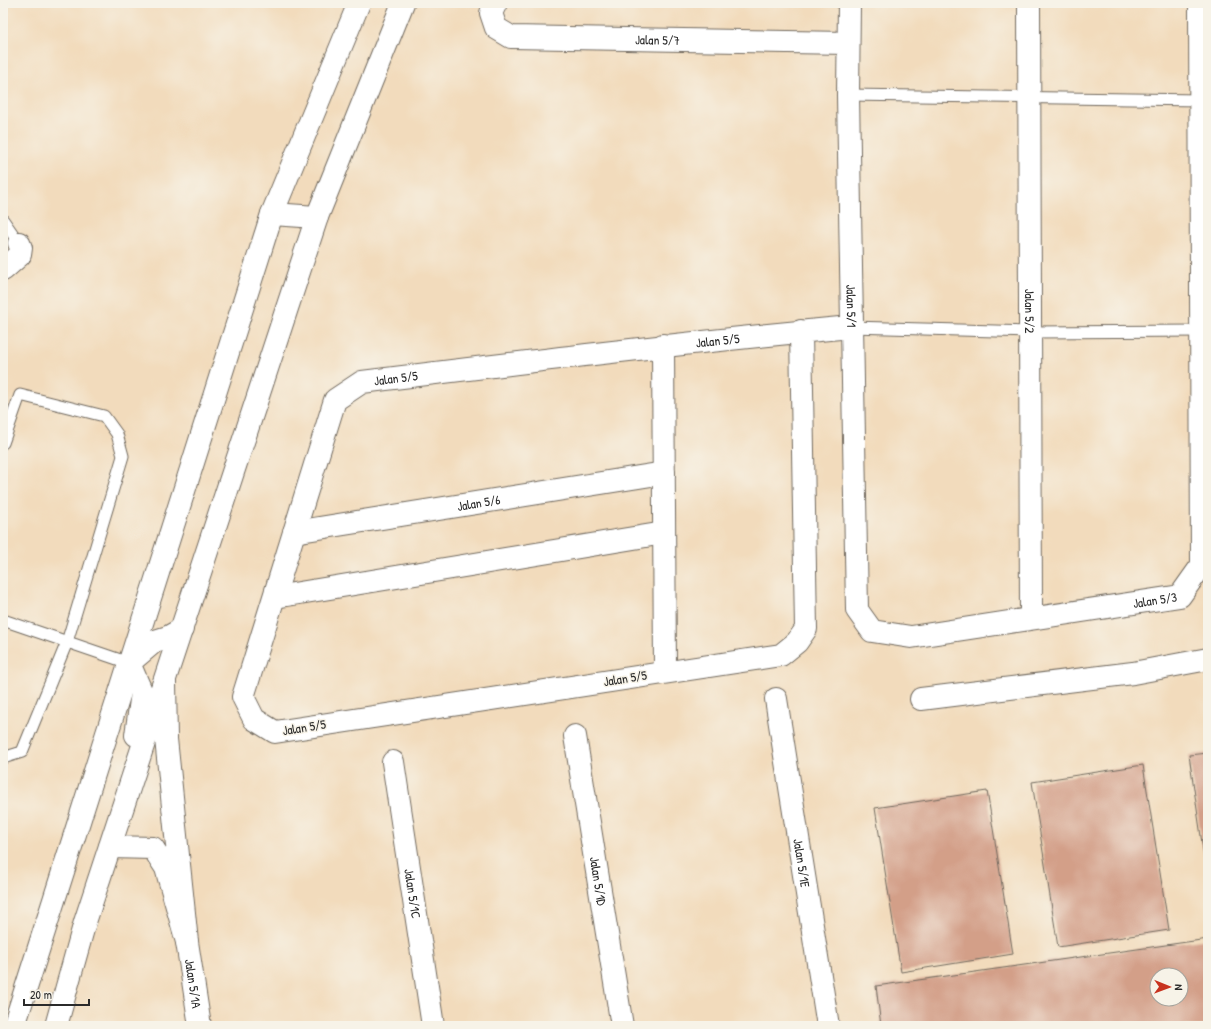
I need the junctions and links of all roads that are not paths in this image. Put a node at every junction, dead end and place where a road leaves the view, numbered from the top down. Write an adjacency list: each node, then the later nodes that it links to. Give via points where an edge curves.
1 (360, 3): 11 (street)
2 (403, 3): 12 (street)
3 (496, 3): 7 (street, Jalan 5/7, via 491,13 496,28 511,37)
4 (849, 3): 7 (street, Jalan 5/1)
5 (1029, 3): 9 (street, Jalan 5/2)
6 (1200, 3): 10 (street, Jalan 5/3)
7 (848, 43): 8 (street, Jalan 5/1)
8 (848, 95): 9 (lane); 16 (street, Jalan 5/1)
9 (1029, 97): 10 (lane); 19 (street, Jalan 5/2)
10 (1200, 100): 17 (street, Jalan 5/3)
11 (272, 214): 12 (street); 32 (street)
12 (318, 217): 29 (street)
13 (3, 220): 14 (lane)
14 (19, 243): 15 (street, via 20,255)
15 (3, 270)
16 (851, 327): 18 (street, Jalan 5/5); 19 (lane); 26 (street, Jalan 5/1)
17 (1201, 331): 19 (lane); 27 (street, Jalan 5/3, via 1202,565 1180,596)
18 (801, 332): 20 (street, Jalan 5/5); 33 (street, Jalan 5/5, via 806,629 797,642 781,655)
19 (1031, 332): 27 (street, Jalan 5/2)
20 (663, 345): 22 (street); 23 (street, Jalan 5/5, via 362,382 335,400)
21 (3, 443): 30 (lane, via 20,395 104,416 117,434 123,456)
22 (664, 473): 23 (street, Jalan 5/6); 24 (street)
23 (294, 532): 25 (street, Jalan 5/5)
24 (664, 533): 25 (street); 33 (street)
25 (275, 597): 33 (street, Jalan 5/5, via 243,697 254,719 275,732)
26 (857, 610): 27 (street, Jalan 5/3, via 872,631 911,637)
27 (1031, 618)
28 (3, 620): 30 (lane)
29 (182, 629): 32 (street, via 155,642); 34 (street)
30 (66, 642): 32 (lane); 38 (lane, via 22,752)
31 (1208, 659): 36 (street, via 1133,673)
32 (129, 663): 40 (street, via 142,693); 43 (street)
33 (665, 672)
34 (165, 679): 40 (street); 42 (street, via 166,739)
35 (776, 699): 48 (street, Jalan 5/1E)
36 (921, 699)
37 (574, 736): 47 (street, Jalan 5/1D)
38 (3, 758)
39 (393, 762): 46 (street, Jalan 5/1C)
40 (124, 805): 41 (street)
41 (110, 847): 42 (street, via 153,848 166,868); 44 (street, via 85,922)
42 (187, 942): 45 (street, Jalan 5/1A)
43 (14, 1026)
44 (56, 1026)
45 (200, 1026)
46 (433, 1026)
47 (622, 1026)
48 (828, 1026)

